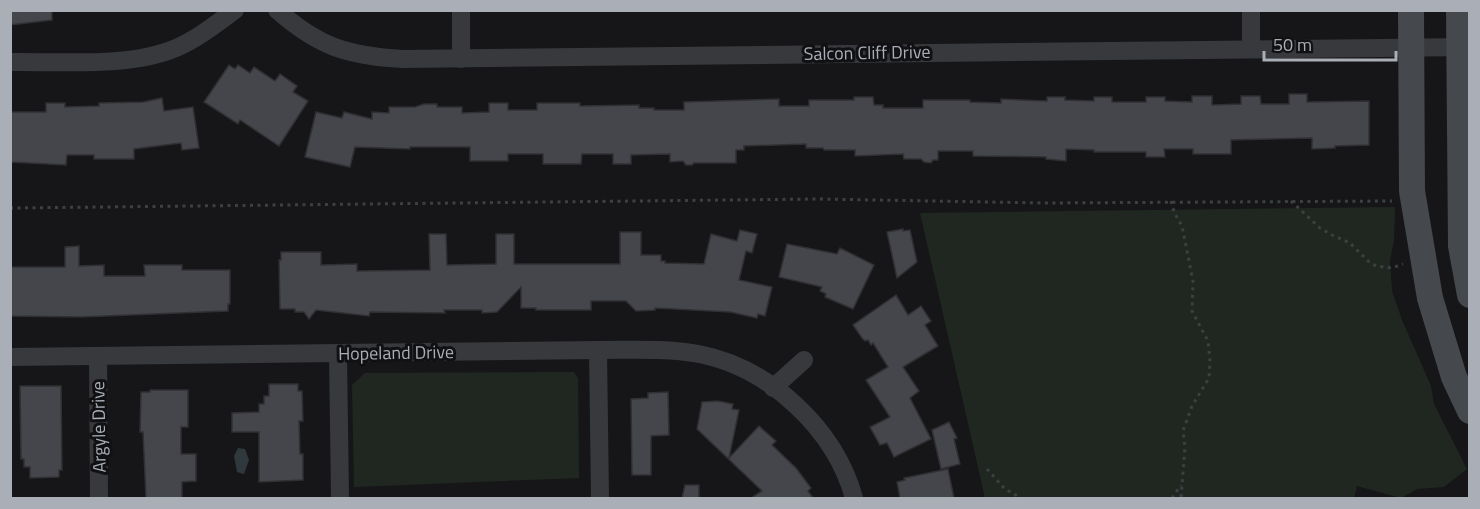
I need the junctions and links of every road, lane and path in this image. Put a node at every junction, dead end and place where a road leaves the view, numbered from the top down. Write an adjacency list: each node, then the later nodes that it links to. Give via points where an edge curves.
1 (235, 10): 11 (street, via 185,44 142,58)
2 (277, 10): 10 (street, Salcon Cliff Drive, via 312,38 337,49 368,57)
3 (461, 10): 10 (street)
4 (1251, 10): 9 (street)
5 (1411, 10): 7 (main road)
6 (1459, 10): 8 (main road)
7 (1411, 47): 8 (street, Salcon Cliff Drive); 9 (street, Salcon Cliff Drive); 24 (main road, via 1412,191 1422,257 1441,336)
8 (1464, 47): 17 (main road, via 1461,246)
9 (1251, 48): 10 (street, Salcon Cliff Drive)
10 (461, 59)
11 (10, 62)
12 (1171, 201): 13 (path); 15 (path, via 818,199); 26 (path, via 1182,226 1193,281 1192,311 1208,340 1210,361 1209,378 1183,431)
13 (1291, 201): 14 (path); 16 (path, via 1320,228 1350,243 1376,266 1392,268)
14 (1387, 201)
15 (10, 208)
16 (1403, 264)
17 (1470, 295)
18 (598, 350): 19 (street, Hopeland Drive); 23 (street, Hopeland Drive, via 662,350 702,355 748,371); 29 (street)
19 (338, 354): 20 (street, Hopeland Drive); 28 (street)
20 (98, 356): 21 (street, Hopeland Drive); 27 (street, Argyle Drive)
21 (10, 357)
22 (804, 360): 23 (street)
23 (774, 388): 30 (street, Hopeland Drive, via 824,437)
24 (1470, 411)
25 (987, 469): 31 (path, via 1005,489)
26 (1181, 484): 32 (path); 33 (path)
27 (99, 498)
28 (340, 498)
29 (600, 498)
30 (854, 498)
31 (1021, 498)
32 (1172, 498)
33 (1181, 498)

